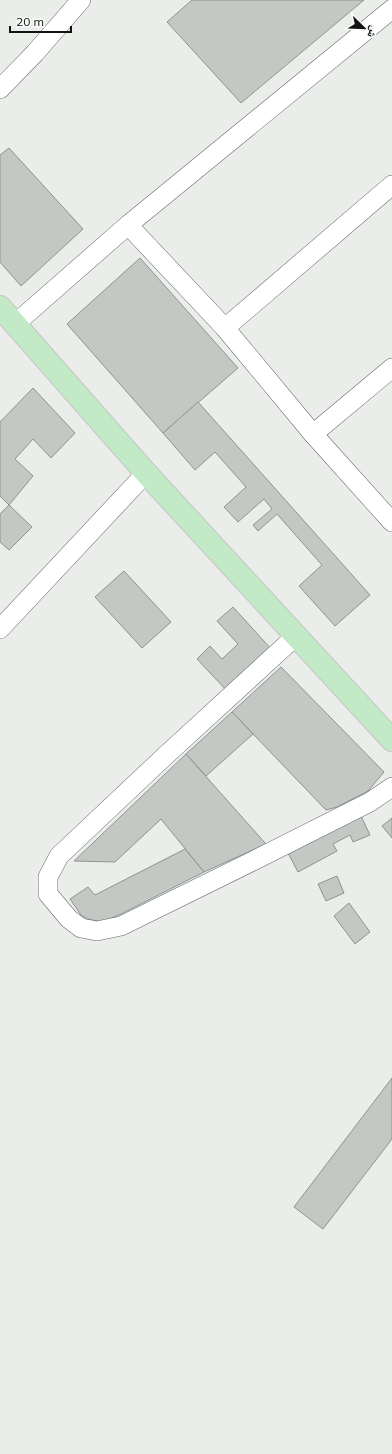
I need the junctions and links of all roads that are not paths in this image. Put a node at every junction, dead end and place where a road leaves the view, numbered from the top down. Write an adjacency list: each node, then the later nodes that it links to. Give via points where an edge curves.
1 (81, 0): 3 (street)
2 (392, 9): 5 (street)
3 (0, 89)
4 (392, 185): 8 (street)
5 (128, 225): 7 (street); 8 (street)
6 (0, 307): 7 (main road)
7 (15, 324): 11 (main road)
8 (225, 328): 10 (street)
9 (392, 368): 10 (street)
10 (313, 434): 12 (street)
11 (146, 473): 13 (street); 14 (main road)
12 (392, 522)
13 (0, 629)
14 (297, 636): 15 (main road); 16 (street, via 59,856 48,877 48,894 69,919 81,928 97,931 122,926 370,802)
15 (391, 736)
16 (392, 787)

